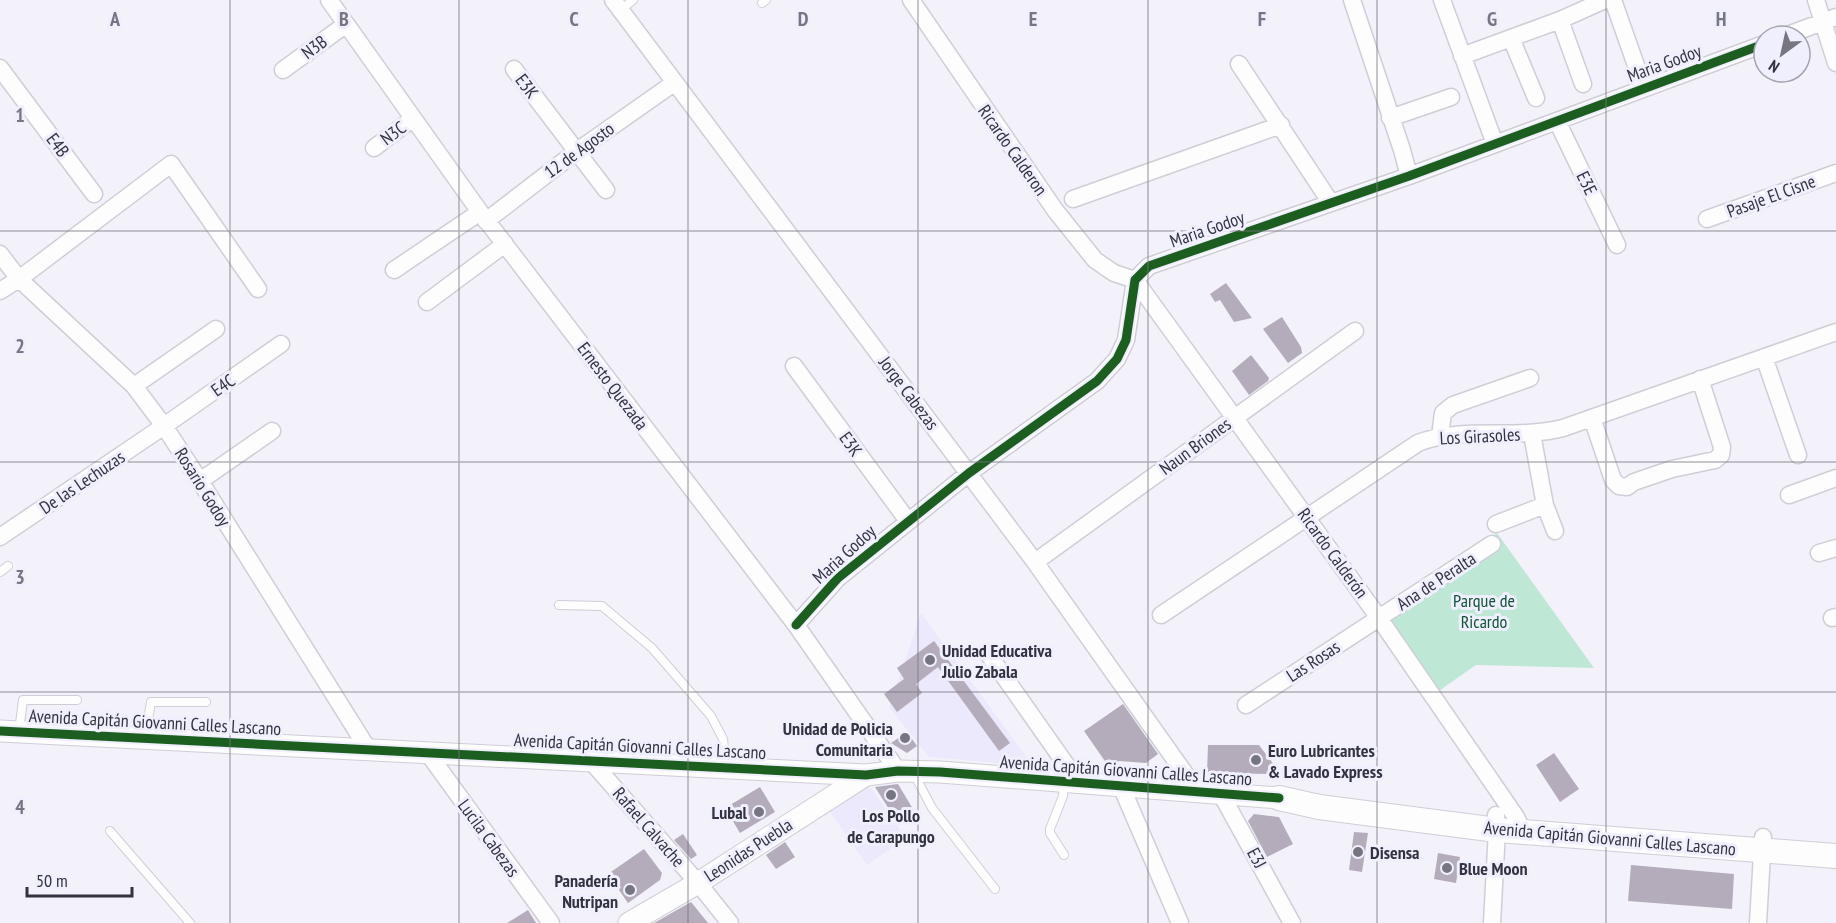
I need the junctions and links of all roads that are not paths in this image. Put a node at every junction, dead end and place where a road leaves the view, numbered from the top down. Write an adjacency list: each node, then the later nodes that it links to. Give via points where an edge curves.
1 (329, 0): 11 (street, Ernesto Quezada)
2 (911, 0): 46 (street, Ricardo Calderon, via 1068,227 1095,260 1114,273)
3 (1352, 0): 26 (street)
4 (1442, 0): 15 (street)
5 (1605, 0): 9 (street)
6 (1613, 0): 23 (street)
7 (1816, 0): 10 (street)
8 (622, 3): 21 (street, Jorge Cabezas)
9 (1560, 20): 13 (street); 22 (street)
10 (1829, 20): 12 (street); 16 (street)
11 (345, 25): 20 (street, N3B); 27 (street, Ernesto Quezada)
12 (1812, 26)
13 (1511, 38): 15 (street); 25 (street)
14 (1752, 48): 23 (street, Maria Godoy)
15 (1462, 56): 30 (street)
16 (1836, 63)
17 (1239, 64): 29 (street)
18 (0, 68): 36 (street, E4B)
19 (514, 69): 32 (street, E3K)
20 (283, 70)
21 (674, 83): 32 (street, 12 de Agosto); 66 (street, Jorge Cabezas)
22 (1583, 84)
23 (1644, 88): 28 (street, Maria Godoy)
24 (1451, 97): 26 (street)
25 (1536, 98)
26 (1390, 118): 34 (street)
27 (412, 119): 31 (street, N3C); 39 (street, Ernesto Quezada)
28 (1557, 121): 30 (street, Maria Godoy); 42 (street, E3E)
29 (1281, 125): 37 (street); 38 (street)
30 (1495, 144): 34 (street, Maria Godoy)
31 (374, 148)
32 (577, 151): 35 (street, E3K); 39 (street, 12 de Agosto)
33 (1836, 173): 40 (street, Pasaje El Cisne)
34 (1409, 176): 38 (street, Maria Godoy)
35 (606, 190)
36 (94, 194)
37 (1073, 199)
38 (1331, 203): 46 (street, Maria Godoy, via 1149,267)
39 (483, 216): 41 (street, Ernesto Quezada); 44 (street)
40 (1707, 219)
41 (505, 244): 49 (street); 83 (street, Ernesto Quezada)
42 (1617, 245)
43 (0, 254): 45 (street, Rosario Godoy)
44 (394, 270)
45 (19, 279): 47 (street, via 171,164); 48 (street); 58 (street, Rosario Godoy)
46 (1135, 280): 59 (street, Ricardo Calderón); 66 (street, Maria Godoy, via 1126,340 1117,359 1097,381)
47 (258, 289)
48 (0, 291)
49 (427, 302)
50 (216, 329): 58 (street)
51 (1355, 331): 59 (street, Naun Briones)
52 (1836, 332): 54 (street, Los Girasoles)
53 (281, 344): 61 (street, E4C)
54 (1764, 357): 57 (street, Los Girasoles); 65 (street)
55 (794, 366): 72 (street, E3K)
56 (1530, 378): 64 (street, via 1453,405 1443,413)
57 (1700, 379): 60 (street, Los Girasoles); 60 (street, via 1722,447 1715,460 1672,469 1627,487 1619,486 1613,480)
58 (134, 386): 61 (street, Rosario Godoy)
59 (1235, 418): 71 (street, Ricardo Calderón); 79 (street, Naun Briones)
60 (1592, 418): 63 (street, Los Girasoles)
61 (164, 426): 68 (street, Rosario Godoy); 75 (street, De las Lechuzas)
62 (272, 431): 68 (street)
63 (1532, 434): 64 (street, Los Girasoles); 70 (street)
64 (1440, 436): 71 (street, Los Girasoles, via 1418,443)
65 (1798, 454)
66 (969, 473): 72 (street, Maria Godoy); 79 (street, Jorge Cabezas)
67 (1836, 478): 69 (street)
68 (200, 481): 90 (street, Rosario Godoy)
69 (1789, 495)
70 (1545, 505): 73 (street); 74 (street)
71 (1306, 516): 81 (street, Los Girasoles); 82 (street, Ricardo Calderón)
72 (908, 521): 83 (street, Maria Godoy, via 838,578)
73 (1496, 524)
74 (1555, 531)
75 (0, 537)
76 (1492, 544): 82 (street, Ana de Peralta)
77 (1836, 548): 78 (street)
78 (1819, 553)
79 (1035, 562): 99 (street, Jorge Cabezas)
80 (559, 605): 93 (lane, via 602,606 652,648 711,716 723,739)
81 (1161, 615)
82 (1379, 618): 87 (street, Las Rosas); 103 (street, Ricardo Calderón)
83 (796, 625): 94 (street, Ernesto Quezada)
84 (989, 655): 97 (street)
85 (77, 700): 88 (lane, via 23,700)
86 (206, 702): 89 (lane, via 151,702)
87 (1246, 705)
88 (10, 731): 89 (street, Avenida Capitán Giovanni Calles Lascano)
89 (145, 738): 90 (street, Avenida Capitán Giovanni Calles Lascano)
90 (368, 749): 91 (street, Avenida Capitán Giovanni Calles Lascano)
91 (427, 752): 92 (street, Avenida Capitán Giovanni Calles Lascano); 112 (street, Lucila Cabezas)
92 (590, 760): 93 (street, Avenida Capitán Giovanni Calles Lascano); 109 (street, Rafael Calvache)
93 (726, 767): 95 (street, Avenida Capitán Giovanni Calles Lascano)
94 (905, 771): 96 (street, Avenida Capitán Giovanni Calles Lascano); 97 (street, Avenida Capitán Giovanni Calles Lascano); 110 (lane)
95 (812, 772): 96 (street, Avenida Capitán Giovanni Calles Lascano); 102 (street, via 825,783)
96 (866, 775): 102 (street, Leonidas Puebla)
97 (1072, 782): 98 (street, Avenida Capitán Giovanni Calles Lascano); 107 (lane, via 1050,829)
98 (1121, 786): 99 (street, Avenida Capitán Giovanni Calles Lascano); 115 (street)
99 (1198, 792): 100 (street, Avenida Capitán Giovanni Calles Lascano)
100 (1221, 794): 101 (street, Avenida Capitán Giovanni Calles Lascano); 116 (street, E3J)
101 (1279, 798): 103 (main road, Avenida Capitán Giovanni Calles Lascano, via 1318,795)
102 (824, 801): 109 (street, Leonidas Puebla)
103 (1508, 824): 106 (main road, Avenida Capitán Giovanni Calles Lascano); 117 (street)
104 (110, 831): 111 (lane)
105 (1836, 842): 106 (main road)
106 (1763, 844): 108 (main road, Avenida Capitán Giovanni Calles Lascano); 118 (street)
107 (1064, 855)
108 (1836, 856)
109 (698, 883): 113 (street, Leonidas Puebla); 114 (street, Rafael Calvache)
110 (995, 889)
111 (190, 923)
112 (551, 923)
113 (629, 923)
114 (730, 923)
115 (1180, 923)
116 (1292, 923)
117 (1492, 923)
118 (1758, 923)

